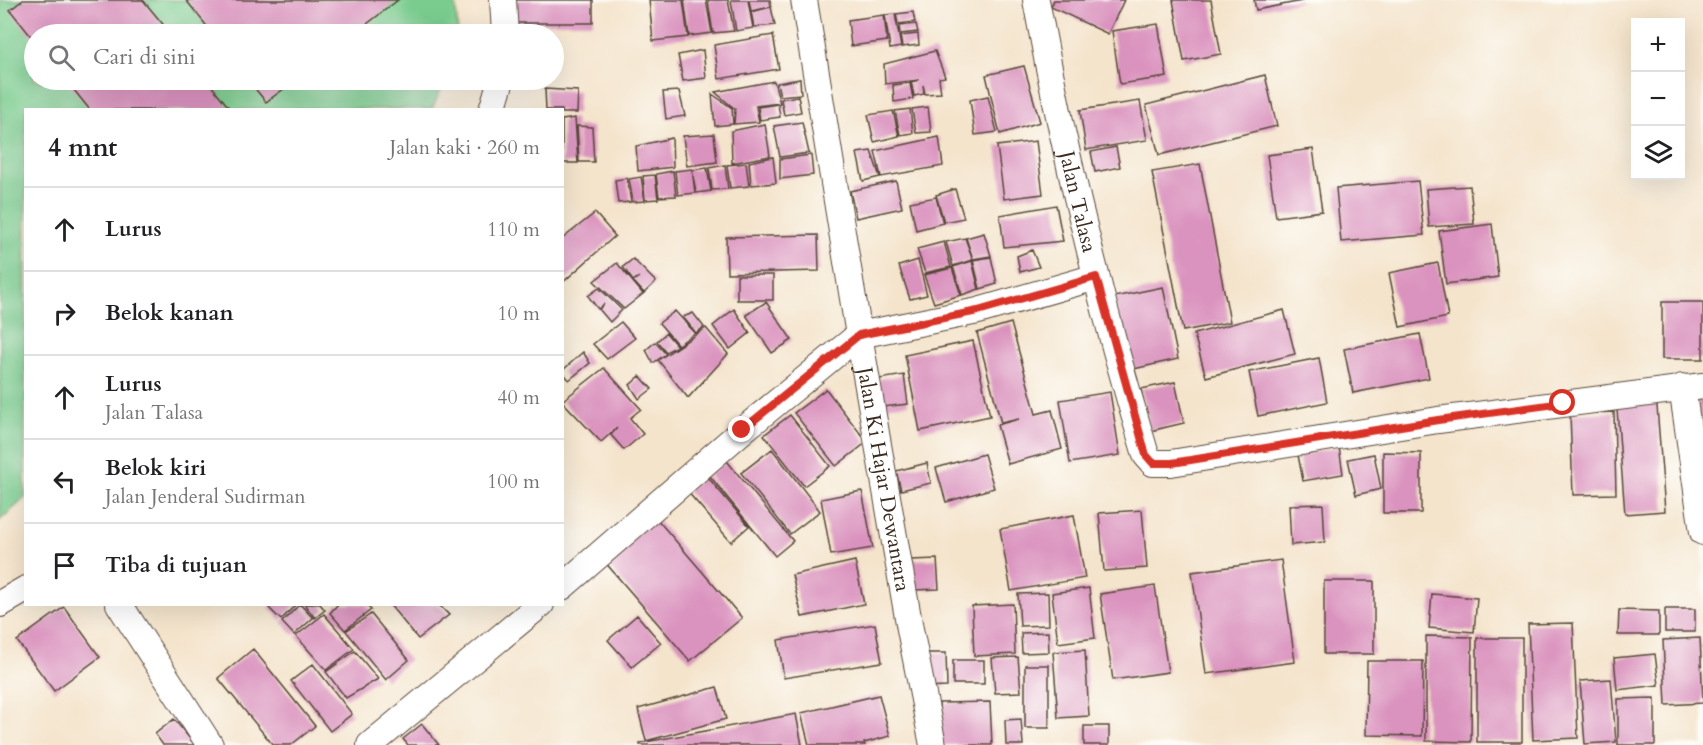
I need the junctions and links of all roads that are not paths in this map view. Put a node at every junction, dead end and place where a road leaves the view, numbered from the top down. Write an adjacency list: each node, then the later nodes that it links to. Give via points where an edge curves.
1 (503, 0): 4 (street)
2 (804, 0): 8 (street, Jalan Ki Hajar Dewantara)
3 (1036, 0): 7 (street, Jalan Talasa, via 1054,100)
4 (504, 24)
5 (498, 90): 6 (street)
6 (493, 108)
7 (1096, 277): 8 (street, via 978,311); 9 (street, Jalan Talasa, via 1146,455 1156,463)
8 (859, 335): 11 (street, via 742,430); 18 (street, Jalan Ki Hajar Dewantara)
9 (1692, 387): 10 (street)
10 (1703, 532)
11 (564, 585)
12 (24, 590): 13 (street)
13 (0, 604)
14 (119, 606): 16 (street)
15 (539, 606): 17 (street)
16 (210, 745)
17 (370, 745)
18 (933, 745)

